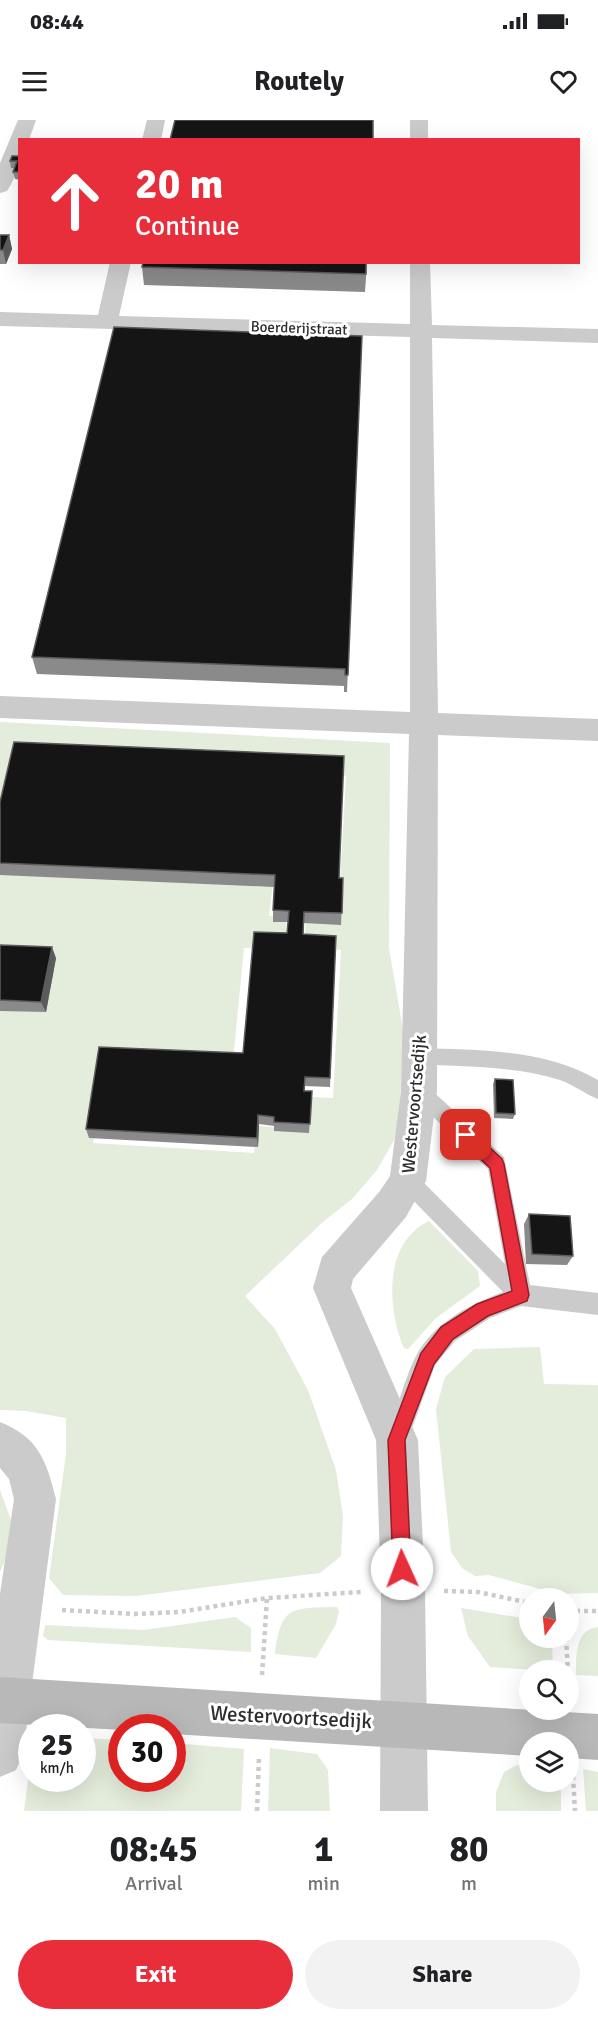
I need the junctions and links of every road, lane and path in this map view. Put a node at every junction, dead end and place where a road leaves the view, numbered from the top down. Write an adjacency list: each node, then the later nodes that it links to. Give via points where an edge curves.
1 (27, 120): 4 (street)
2 (156, 120): 5 (street)
3 (419, 120): 6 (street)
4 (20, 138)
5 (152, 138)
6 (419, 138)
7 (18, 142): 8 (street)
8 (0, 187)
9 (0, 195): 10 (street)
10 (18, 195)
11 (120, 264): 14 (street)
12 (420, 264): 15 (street, Westervoortsedijk)
13 (0, 319): 14 (street, Boerderijstraat)
14 (106, 322): 15 (street, Boerderijstraat)
15 (420, 332): 16 (street, Boerderijstraat); 18 (street, Westervoortsedijk)
16 (598, 336)
17 (0, 707): 18 (street)
18 (424, 722): 19 (street); 20 (street, Westervoortsedijk)
19 (598, 730)
20 (420, 1073): 21 (lane, via 516,1062 572,1077); 22 (street, Westervoortsedijk); 23 (lane, via 497,1164)
21 (598, 1090)
22 (408, 1181): 23 (lane); 25 (street, Westervoortsedijk, via 336,1270 332,1287)
23 (521, 1295): 24 (lane); 25 (lane, via 483,1310 447,1333 427,1358)
24 (598, 1304)
25 (397, 1440): 27 (street, Westervoortsedijk)
26 (0, 1443): 29 (street, via 20,1456 35,1499)
27 (403, 1590): 28 (path, via 478,1592); 29 (path, via 267,1598 178,1612); 33 (street, Westervoortsedijk)
28 (519, 1601)
29 (21, 1609): 32 (street)
30 (579, 1611): 31 (path)
31 (598, 1611)
32 (3, 1700): 33 (main road, Westervoortsedijk); 35 (street)
33 (402, 1724): 34 (main road, Westervoortsedijk); 36 (street, Westervoortsedijk)
34 (598, 1737)
35 (0, 1754)
36 (404, 1811)

